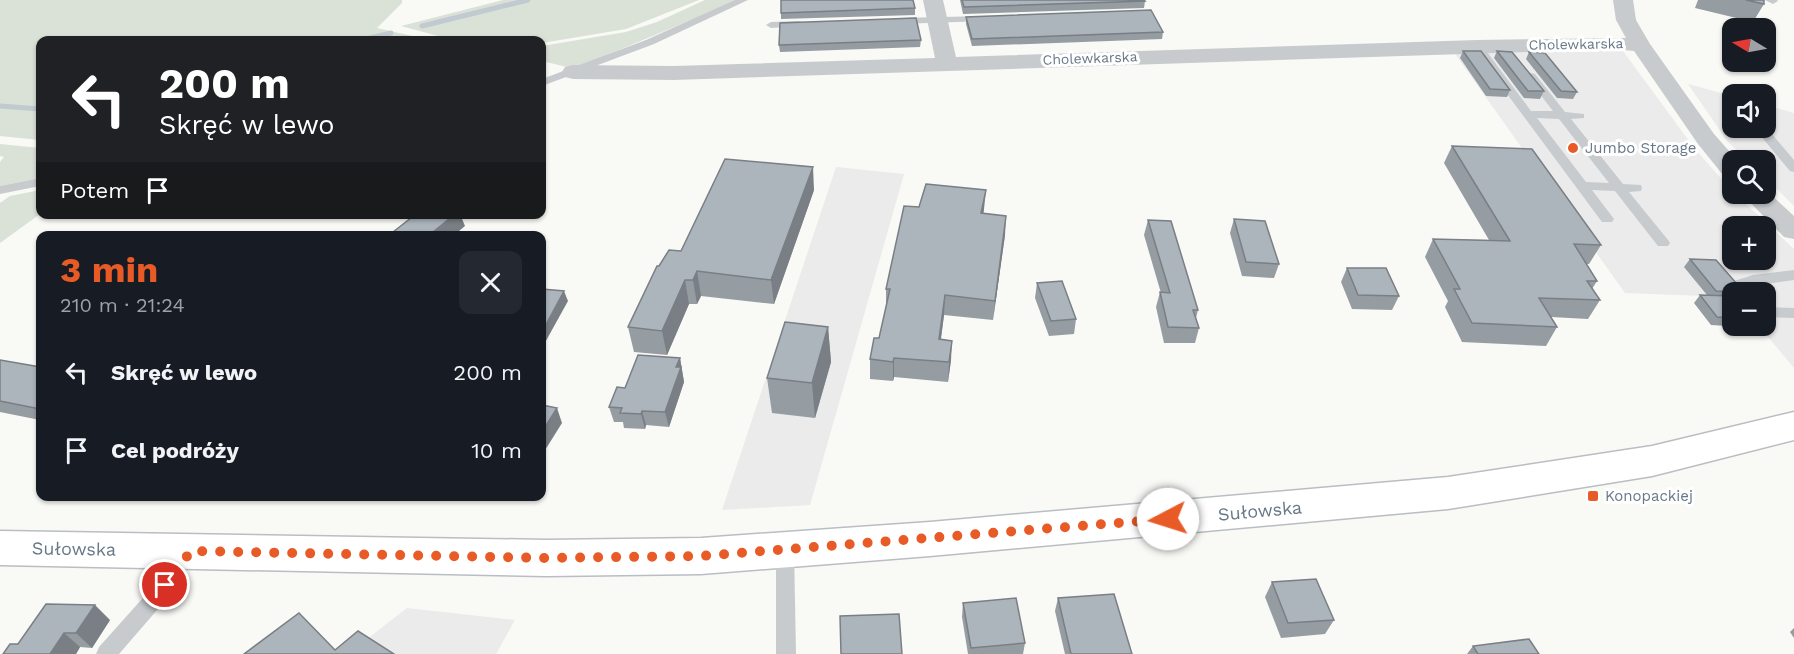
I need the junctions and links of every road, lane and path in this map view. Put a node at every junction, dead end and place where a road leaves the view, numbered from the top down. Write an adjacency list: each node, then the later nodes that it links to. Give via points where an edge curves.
1 (743, 0): 12 (lane, via 716,15)
2 (1623, 0): 8 (street, via 1626,20)
3 (935, 10): 4 (lane); 5 (lane); 11 (street)
4 (994, 18)
5 (890, 22)
6 (807, 24): 7 (lane)
7 (771, 25)
8 (1640, 45): 10 (street, Cholewkarska, via 1615,42); 18 (street)
9 (1477, 46): 10 (street, Cholewkarska); 11 (street, Cholewkarska); 14 (lane)
10 (1516, 58): 15 (lane)
11 (947, 64): 12 (street, Cholewkarska, via 626,74)
12 (573, 72): 13 (lane, Cholewkarska)
13 (546, 81)
14 (1529, 114): 15 (lane); 21 (lane)
15 (1562, 115): 16 (lane); 22 (lane)
16 (1580, 116)
17 (1768, 138): 19 (lane)
18 (1722, 158)
19 (1794, 168)
20 (36, 183): 24 (lane)
21 (1582, 186): 22 (lane); 26 (lane)
22 (1619, 188): 23 (lane); 28 (lane)
23 (1636, 188)
24 (0, 190)
25 (1766, 204): 27 (street)
26 (1607, 219)
27 (1794, 231)
28 (1663, 243)
29 (1794, 275): 30 (lane)
30 (1746, 282)
31 (1776, 312): 32 (lane)
32 (1794, 313)
33 (1794, 426): 35 (main road, Sułowska, via 1652,462 1448,493)
34 (0, 548): 36 (main road, Sułowska)
35 (785, 549): 36 (main road, Sułowska, via 701,556 546,558); 38 (lane)
36 (191, 551): 37 (lane)
37 (106, 654)
38 (786, 654)

